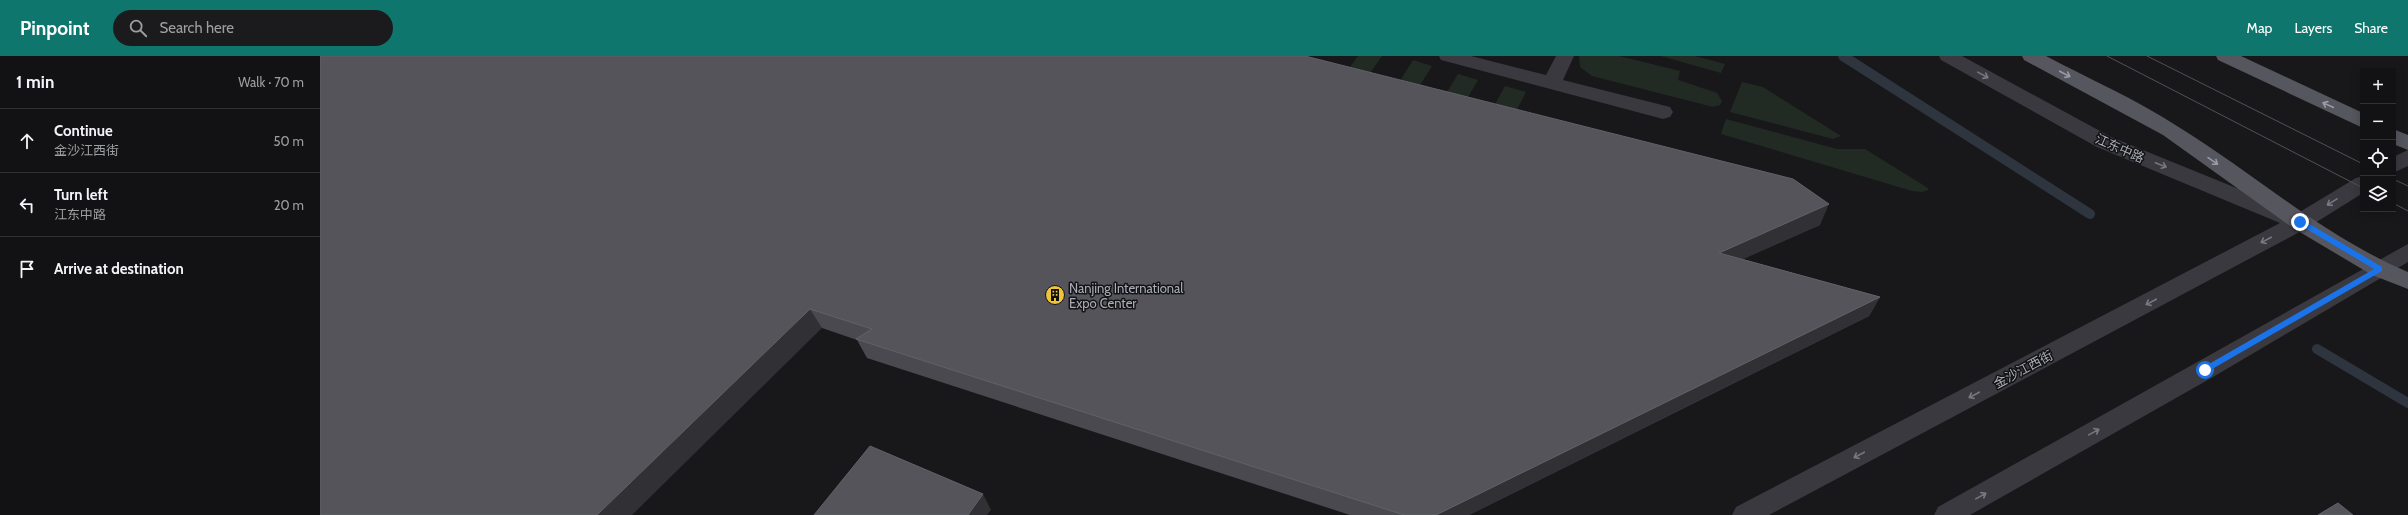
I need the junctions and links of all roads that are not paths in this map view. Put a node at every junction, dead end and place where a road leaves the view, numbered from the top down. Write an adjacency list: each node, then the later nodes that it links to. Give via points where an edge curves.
1 (1448, 56): 6 (street)
2 (1566, 56): 6 (street)
3 (1948, 56): 14 (street, 江东中路, one-way to 14, via 2104,142)
4 (2030, 56): 14 (main road, 江东中路, one-way to 14, via 2170,130)
5 (2225, 56): 8 (main road, one-way to 5)
6 (1552, 83): 7 (street)
7 (1663, 112)
8 (2360, 120)
9 (2396, 137): 10 (main road)
10 (2408, 143)
11 (2408, 157): 12 (street)
12 (2396, 164)
13 (2360, 185): 14 (street, 金沙江西街, one-way to 14)
14 (2300, 222): 16 (main road, 江东中路); 19 (street, 金沙江西街, one-way to 19)
15 (2408, 252): 16 (street)
16 (2380, 269): 17 (main road, 江东中路); 18 (street, 江东中路); 20 (street, one-way to 16)
17 (2408, 281)
18 (2408, 289)
19 (1746, 515)
20 (1947, 515)

